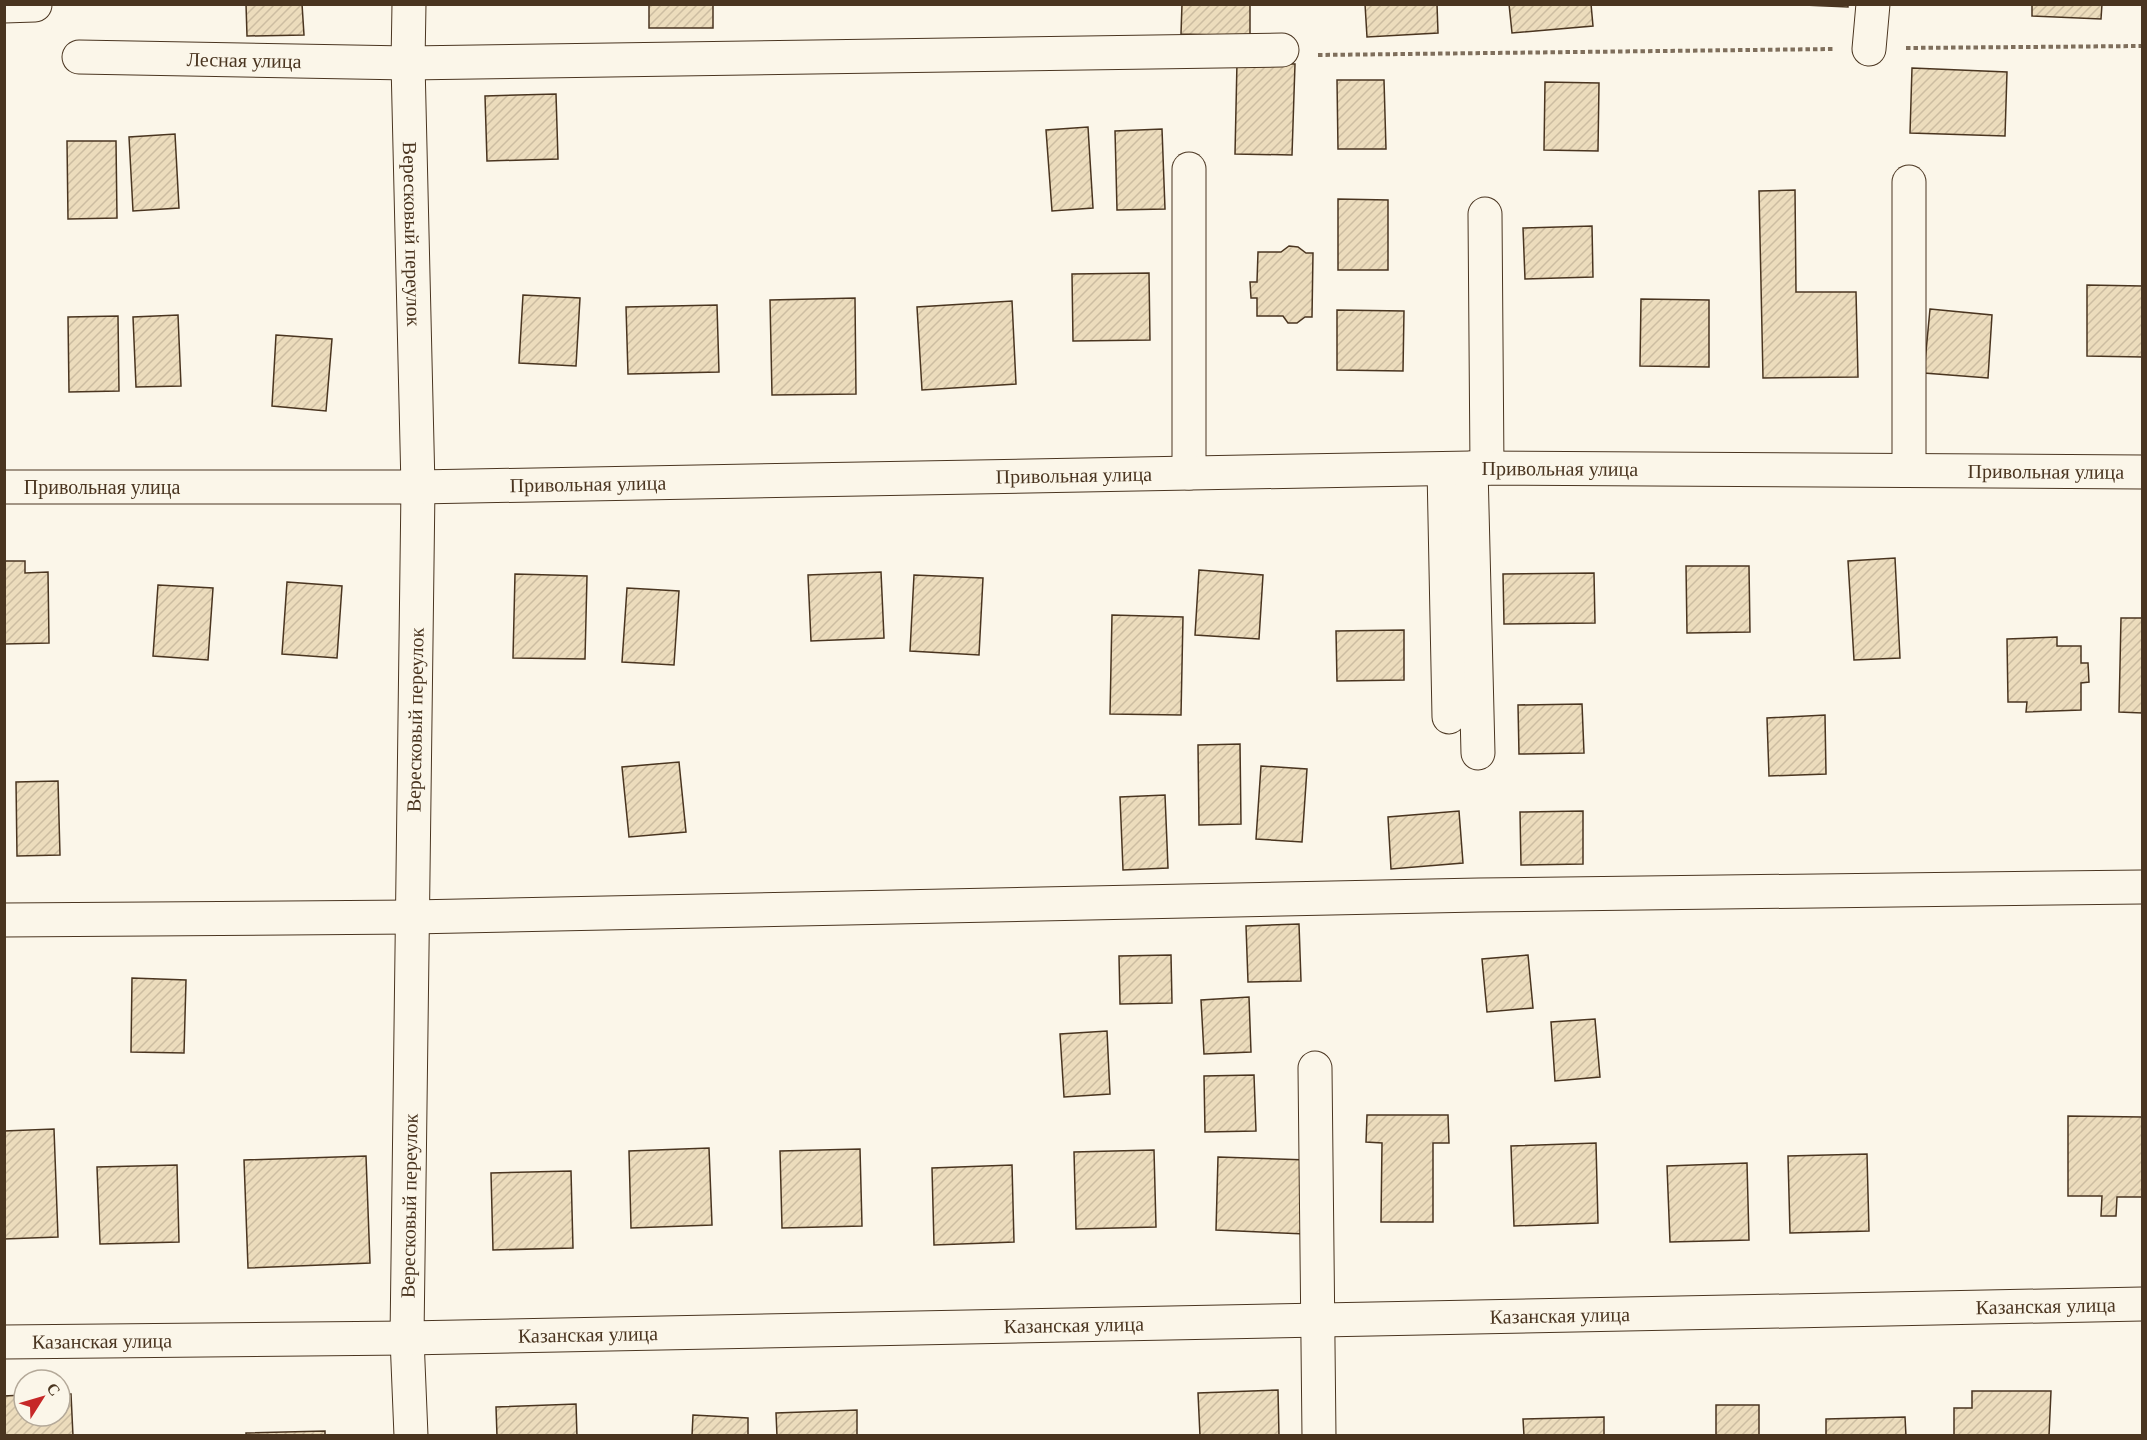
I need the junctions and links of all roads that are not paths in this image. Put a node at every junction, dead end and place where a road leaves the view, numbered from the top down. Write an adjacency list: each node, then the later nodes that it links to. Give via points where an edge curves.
1 (409, 4): 6 (street, Вересковый переулок)
2 (1873, 4): 3 (street)
3 (1869, 49)
4 (1282, 50): 6 (street, Лесная улица)
5 (79, 57): 6 (street, Лесная улица)
6 (408, 63): 15 (street, Вересковый переулок)
7 (1189, 169): 13 (street)
8 (1909, 182): 11 (street)
9 (1485, 214): 10 (street)
10 (1467, 468): 11 (street, Привольная улица); 13 (street, Привольная улица); 16 (street); 17 (street)
11 (1909, 471): 12 (street, Привольная улица)
12 (2142, 472)
13 (1189, 473): 15 (street, Привольная улица)
14 (4, 487): 15 (street, Привольная улица)
15 (418, 487): 19 (street, Вересковый переулок)
16 (1449, 717)
17 (1478, 753)
18 (2142, 887): 19 (street)
19 (412, 916): 20 (street); 24 (street, Вересковый переулок)
20 (4, 920)
21 (1315, 1068): 23 (street)
22 (2142, 1304): 23 (street, Казанская улица)
23 (1318, 1320): 24 (street, Казанская улица); 27 (street)
24 (407, 1338): 25 (street, Казанская улица); 26 (street, Вересковый переулок)
25 (4, 1342)
26 (411, 1436)
27 (1319, 1436)

